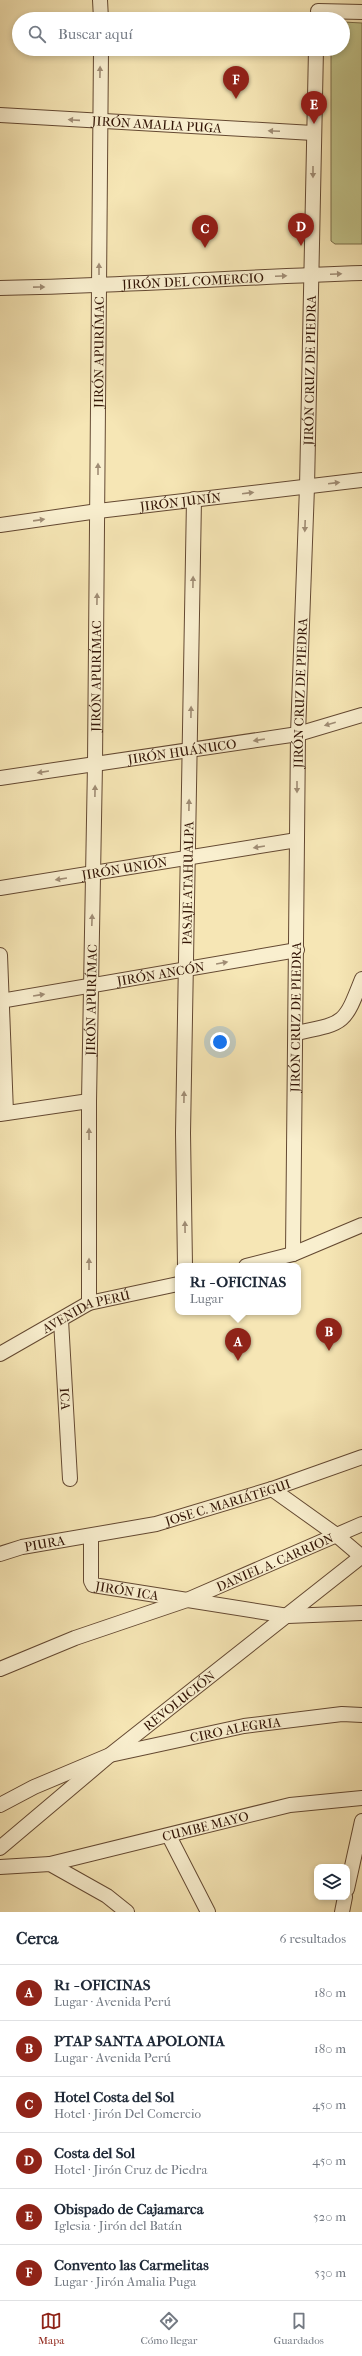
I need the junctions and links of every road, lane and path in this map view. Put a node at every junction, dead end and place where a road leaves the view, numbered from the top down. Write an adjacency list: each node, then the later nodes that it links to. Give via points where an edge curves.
1 (100, 0): 3 (street)
2 (318, 10): 4 (street)
3 (101, 12)
4 (362, 12)
5 (101, 56): 8 (street, JIRÓN APURÍMAC, one-way to 5)
6 (316, 56): 9 (street, JIRÓN CRUZ DE PIEDRA)
7 (0, 115): 8 (street, JIRÓN AMALIA PUGA, one-way to 7)
8 (100, 122): 9 (street, JIRÓN AMALIA PUGA, one-way to 8); 12 (street, JIRÓN APURÍMAC, one-way to 8)
9 (313, 134): 11 (street, JIRÓN CRUZ DE PIEDRA, one-way to 11)
10 (362, 273): 11 (street, JIRÓN DEL COMERCIO, one-way to 10)
11 (311, 275): 12 (street, JIRÓN DEL COMERCIO, one-way to 11); 15 (street, JIRÓN CRUZ DE PIEDRA)
12 (99, 286): 13 (street, JIRÓN DEL COMERCIO, one-way to 12); 17 (street, JIRÓN APURÍMAC, one-way to 12)
13 (0, 288)
14 (362, 480): 15 (street, JIRÓN JUNÍN, one-way to 14)
15 (307, 487): 16 (street, JIRÓN JUNÍN, one-way to 15); 20 (street, JIRÓN CRUZ DE PIEDRA, one-way to 20)
16 (194, 500): 17 (street, JIRÓN JUNÍN); 21 (street, PASAJE ATAHUALPA, one-way to 16)
17 (98, 511): 18 (street, JIRÓN JUNÍN, one-way to 17); 22 (street, JIRÓN APURÍMAC, one-way to 17)
18 (0, 526)
19 (362, 715): 20 (street, JIRÓN HUÁNUCO, one-way to 20)
20 (298, 734): 21 (street, JIRÓN HUÁNUCO, one-way to 21); 26 (street, JIRÓN CRUZ DE PIEDRA, one-way to 26)
21 (190, 750): 22 (street, JIRÓN HUÁNUCO); 27 (street, PASAJE ATAHUALPA, one-way to 21)
22 (95, 764): 24 (street, JIRÓN HUÁNUCO, one-way to 24); 28 (street, JIRÓN APURÍMAC, one-way to 22)
23 (0, 771): 24 (street)
24 (0, 778): 25 (street)
25 (0, 784)
26 (297, 840): 27 (street, JIRÓN UNIÓN, one-way to 27); 30 (street, JIRÓN CRUZ DE PIEDRA)
27 (188, 858): 28 (street, JIRÓN UNIÓN); 32 (street, PASAJE ATAHUALPA)
28 (94, 874): 29 (street, JIRÓN UNIÓN, one-way to 29); 34 (street, JIRÓN APURÍMAC, one-way to 28)
29 (0, 888)
30 (297, 950): 32 (street, JIRÓN ANCÓN, one-way to 30); 36 (street, JIRÓN CRUZ DE PIEDRA)
31 (0, 955): 35 (street)
32 (187, 970): 34 (street, JIRÓN ANCÓN); 41 (street, PASAJE ATAHUALPA, one-way to 32, via 183,1133)
33 (362, 978): 36 (street, via 350,1009 334,1026)
34 (90, 986): 35 (street, JIRÓN ANCÓN, one-way to 34); 37 (street, JIRÓN APURÍMAC)
35 (0, 1001): 38 (street)
36 (296, 1033): 40 (street, JIRÓN CRUZ DE PIEDRA)
37 (89, 1101): 38 (street); 44 (street, JIRÓN APURÍMAC, one-way to 37)
38 (3, 1114)
39 (362, 1225): 40 (street)
40 (293, 1254): 42 (street)
41 (185, 1263)
42 (258, 1263)
43 (175, 1285): 44 (street, AVENIDA PERÚ)
44 (89, 1303): 45 (street, AVENIDA PERÚ)
45 (61, 1320): 46 (street, AVENIDA PERÚ); 48 (street, ICA)
46 (0, 1354)
47 (362, 1457): 49 (street, JOSE C. MARIÁTEGUI)
48 (70, 1478)
49 (272, 1489): 51 (street); 52 (street, JOSE C. MARIÁTEGUI, via 156,1524)
50 (362, 1524): 51 (street, DANIEL A. CARRION)
51 (335, 1534): 54 (street); 55 (street, DANIEL A. CARRION)
52 (91, 1536): 53 (street, PIURA, via 22,1547); 55 (street, JIRÓN ICA, via 93,1585)
53 (0, 1554)
54 (362, 1557): 57 (street, REVOLUCIÓN)
55 (186, 1600): 57 (street); 58 (street, via 75,1638)
56 (362, 1613): 57 (street)
57 (288, 1616): 60 (street, REVOLUCIÓN)
58 (0, 1668)
59 (362, 1715): 60 (street, CIRO ALEGRIA, via 342,1714 244,1726)
60 (110, 1756): 62 (street, via 34,1787); 65 (street, REVOLUCIÓN)
61 (362, 1798): 64 (street, CUMBE MAYO, via 290,1805)
62 (0, 1805)
63 (362, 1821): 68 (street)
64 (169, 1836): 66 (street, CUMBE MAYO); 71 (street)
65 (0, 1848)
66 (50, 1864): 67 (street, CUMBE MAYO); 70 (street, via 107,1896)
67 (1, 1867)
68 (350, 1875)
69 (344, 1900): 72 (street)
70 (127, 1912)
71 (208, 1912)
72 (342, 1912)

